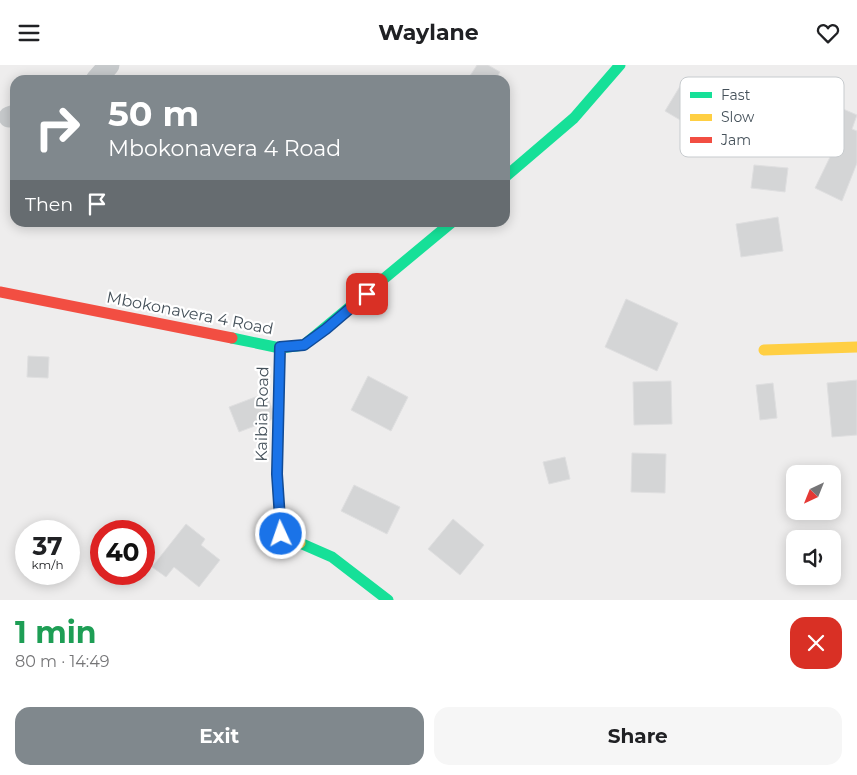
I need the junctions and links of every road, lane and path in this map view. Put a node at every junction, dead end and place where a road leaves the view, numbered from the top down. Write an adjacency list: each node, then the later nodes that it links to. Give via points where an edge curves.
1 (109, 65): 3 (street)
2 (620, 65): 4 (street, via 574,118)
3 (100, 75)
4 (510, 173)
5 (446, 227): 7 (street, Mbokonavera 4 Road, via 304,345)
6 (0, 292): 7 (street, Mbokonavera 4 Road)
7 (280, 347): 10 (street, Kaibia Road, via 277,474 281,534 332,557)
8 (857, 347): 9 (street)
9 (764, 350)
10 (388, 600)

